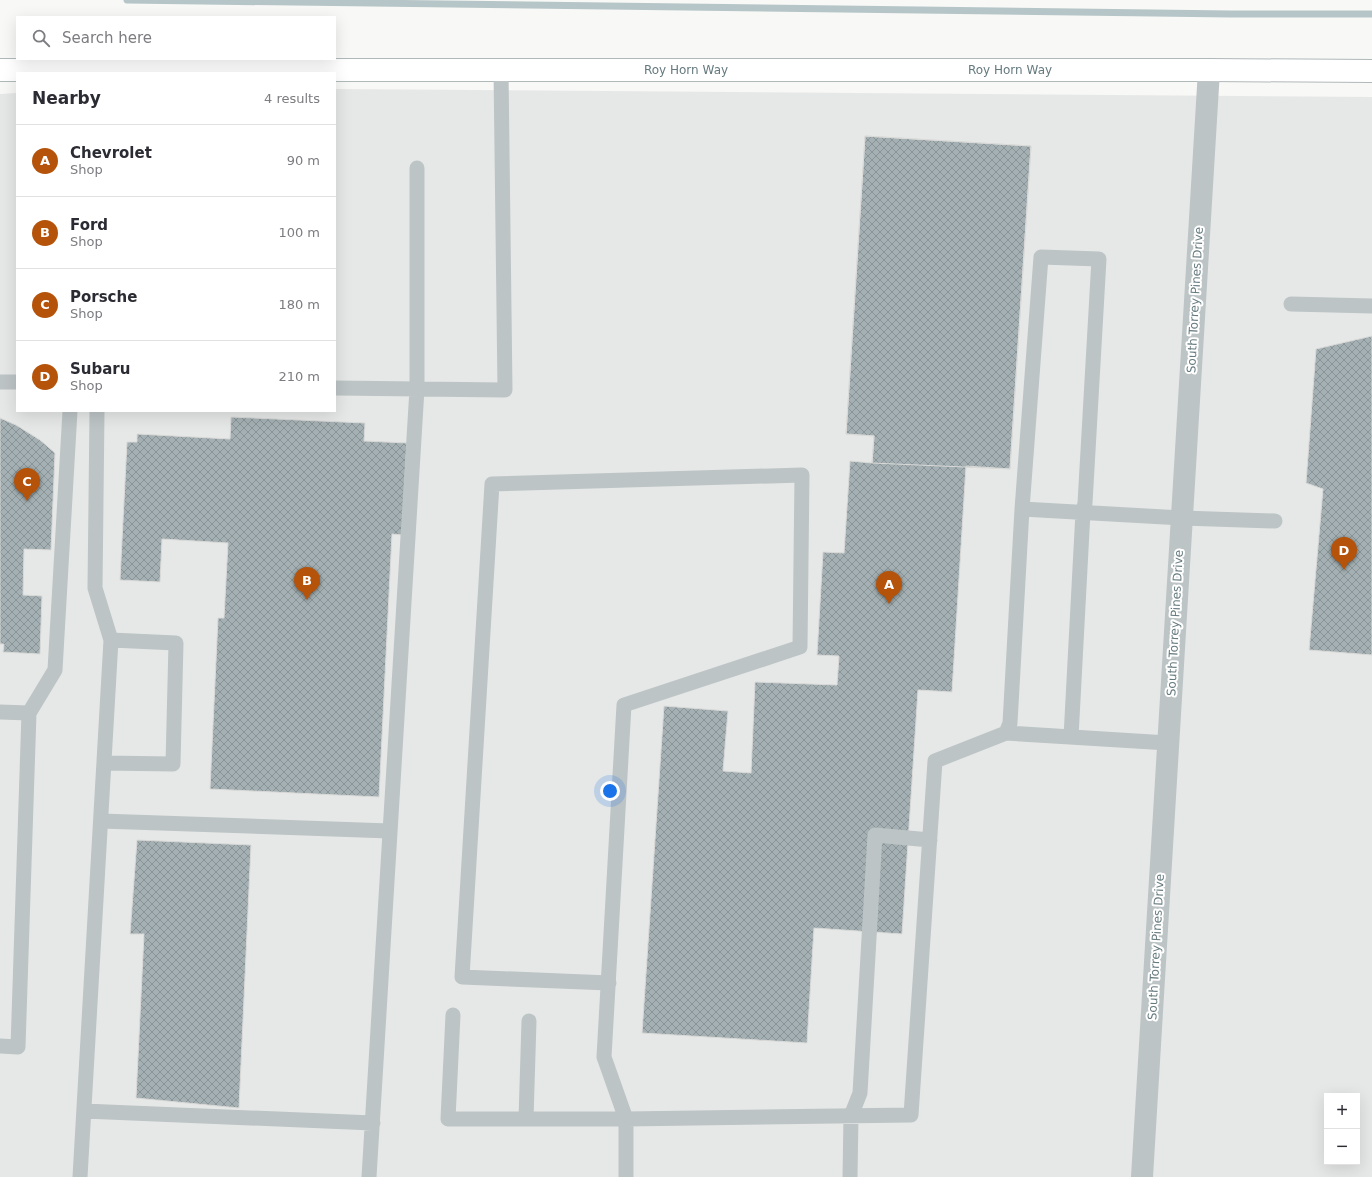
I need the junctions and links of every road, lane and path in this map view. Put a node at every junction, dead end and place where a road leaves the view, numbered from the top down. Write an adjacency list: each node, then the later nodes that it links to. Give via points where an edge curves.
1 (0, 70): 5 (main road, Roy Horn Way)
2 (500, 70): 3 (main road, Roy Horn Way); 5 (main road, Roy Horn Way); 12 (lane, via 505,390)
3 (1209, 70): 4 (main road, Roy Horn Way); 17 (street, South Torrey Pines Drive)
4 (1372, 71)
5 (101, 72)
6 (417, 168): 12 (lane)
7 (1290, 304): 8 (lane)
8 (1372, 306)
9 (0, 382): 10 (lane)
10 (16, 382)
11 (336, 388): 12 (lane)
12 (417, 389): 27 (lane)
13 (70, 412): 21 (lane, via 55,670)
14 (97, 412): 19 (lane, via 95,588)
15 (1022, 509): 16 (lane); 16 (lane, via 1041,257 1099,259); 22 (lane, via 1010,723)
16 (1083, 512): 17 (lane); 23 (lane)
17 (1182, 518): 18 (lane); 24 (street, South Torrey Pines Drive)
18 (1275, 521)
19 (112, 640): 25 (lane); 25 (lane, via 176,643 173,764)
20 (0, 712): 21 (lane)
21 (30, 713): 32 (lane, via 18,1047)
22 (1006, 733): 23 (lane); 28 (lane, via 935,761)
23 (1071, 737): 24 (lane)
24 (1168, 743): 42 (street, South Torrey Pines Drive)
25 (104, 763): 26 (lane)
26 (101, 821): 27 (lane); 33 (lane)
27 (390, 831): 37 (lane)
28 (930, 840): 34 (lane, via 911,1115); 34 (lane, via 875,835 860,1093)
29 (609, 983): 29 (lane, via 624,706 800,647 802,475 492,484 462,977); 36 (lane, via 604,1057)
30 (453, 1015): 35 (lane, via 448,1119)
31 (529, 1021): 35 (lane)
32 (0, 1046)
33 (84, 1111): 37 (lane); 38 (lane)
34 (851, 1116): 36 (lane); 41 (lane)
35 (526, 1119): 36 (lane)
36 (626, 1119): 40 (lane)
37 (373, 1123): 39 (lane)
38 (80, 1177)
39 (369, 1177)
40 (626, 1177)
41 (850, 1177)
42 (1142, 1177)

